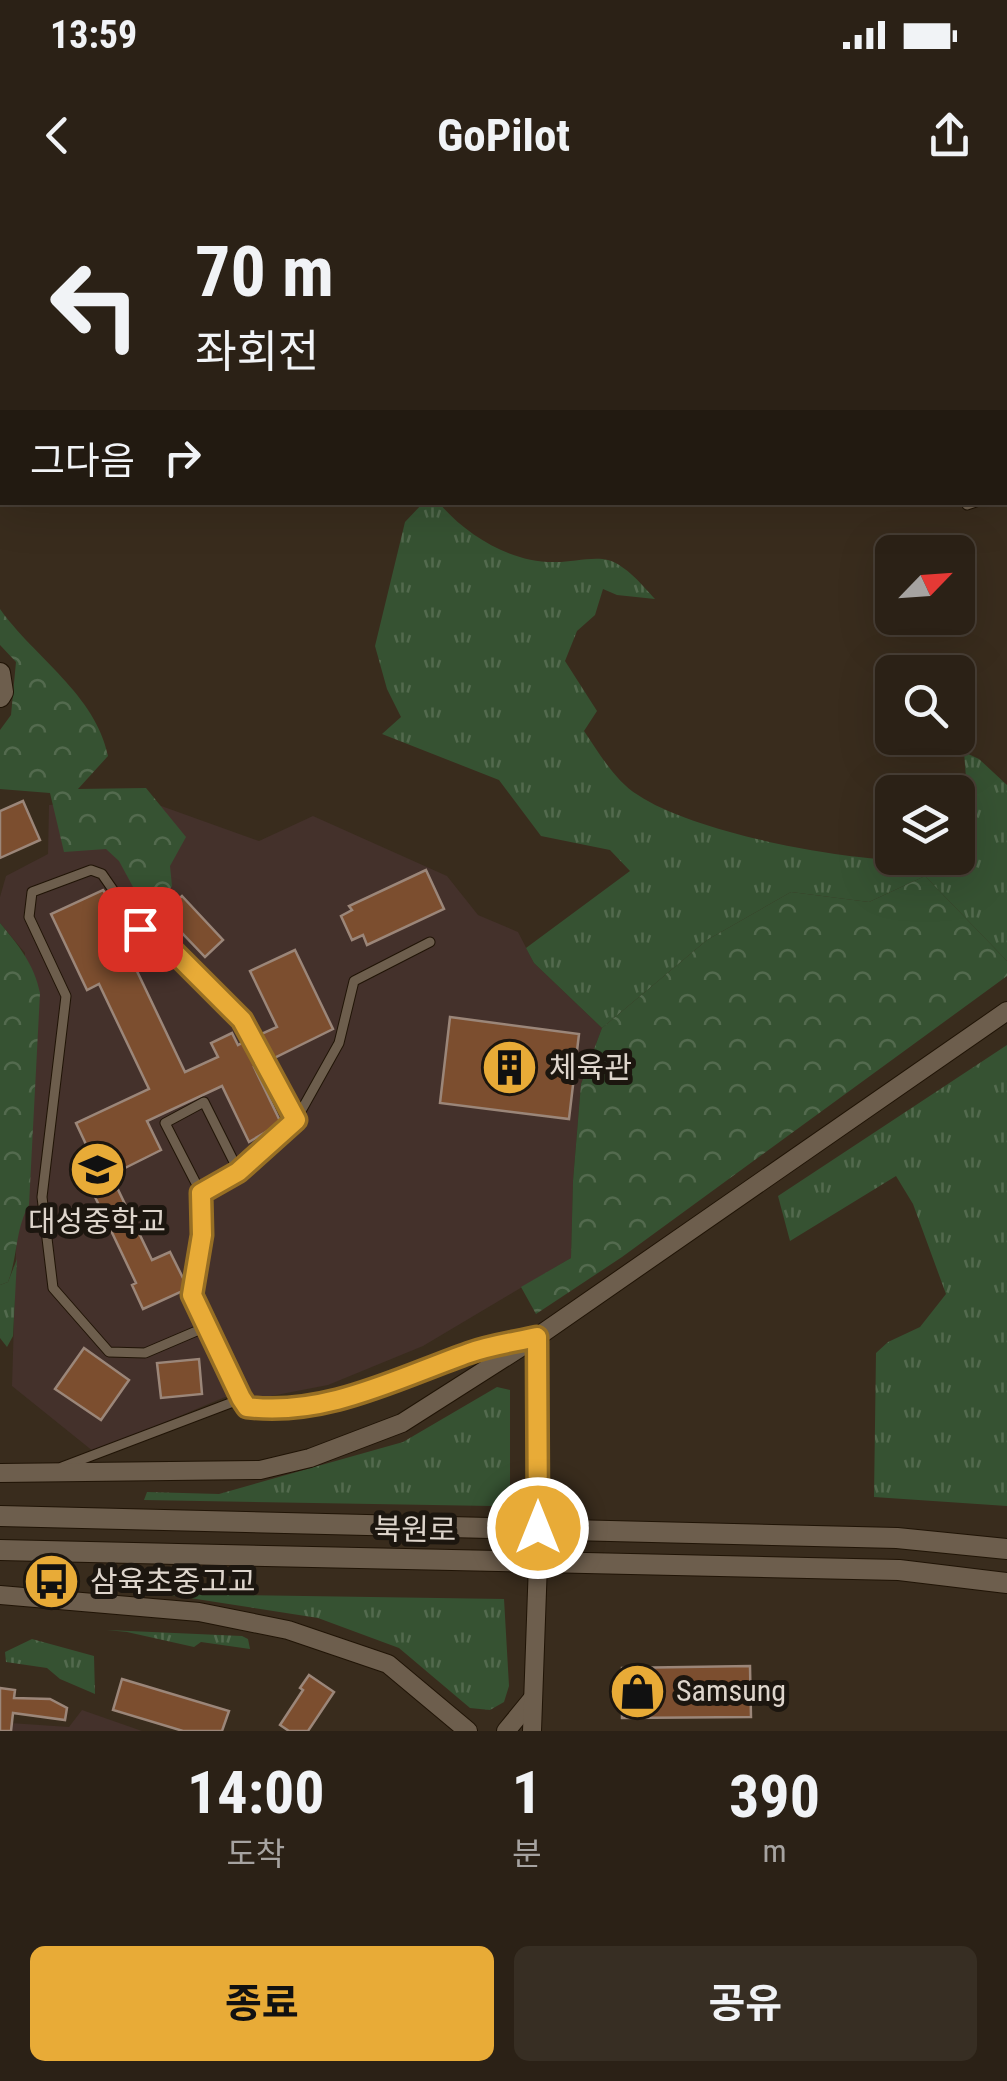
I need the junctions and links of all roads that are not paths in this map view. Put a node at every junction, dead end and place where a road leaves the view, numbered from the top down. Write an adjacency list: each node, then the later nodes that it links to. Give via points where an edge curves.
1 (0, 673): 2 (street)
2 (0, 697)
3 (430, 942): 5 (lane, via 354,981 340,1043)
4 (1007, 1011): 9 (street)
5 (296, 1120): 6 (lane); 8 (lane, via 242,1020 168,946 140,929 102,874 92,870 32,892 28,917 66,996 42,1197 53,1288 109,1352 145,1353)
6 (238, 1172): 7 (lane); 7 (lane, via 204,1102 165,1123)
7 (201, 1193): 8 (lane, via 192,1295)
8 (206, 1326): 10 (lane)
9 (537, 1337): 10 (lane, via 470,1352 326,1403 278,1411 247,1407); 11 (street, via 402,1423 310,1458 260,1470); 14 (street)
10 (241, 1398): 11 (lane)
11 (47, 1472): 12 (street)
12 (0, 1473)
13 (0, 1516): 14 (street, 북원로)
14 (538, 1528): 15 (street, 북원로, via 897,1538); 17 (street)
15 (1007, 1549)
16 (0, 1550): 17 (street, 북원로)
17 (538, 1563): 18 (street, 북원로, via 899,1570); 20 (street)
18 (1007, 1583)
19 (0, 1595): 21 (street, via 199,1612 288,1630 388,1664)
20 (534, 1698): 22 (street); 23 (street)
21 (468, 1731)
22 (506, 1731)
23 (532, 1731)

